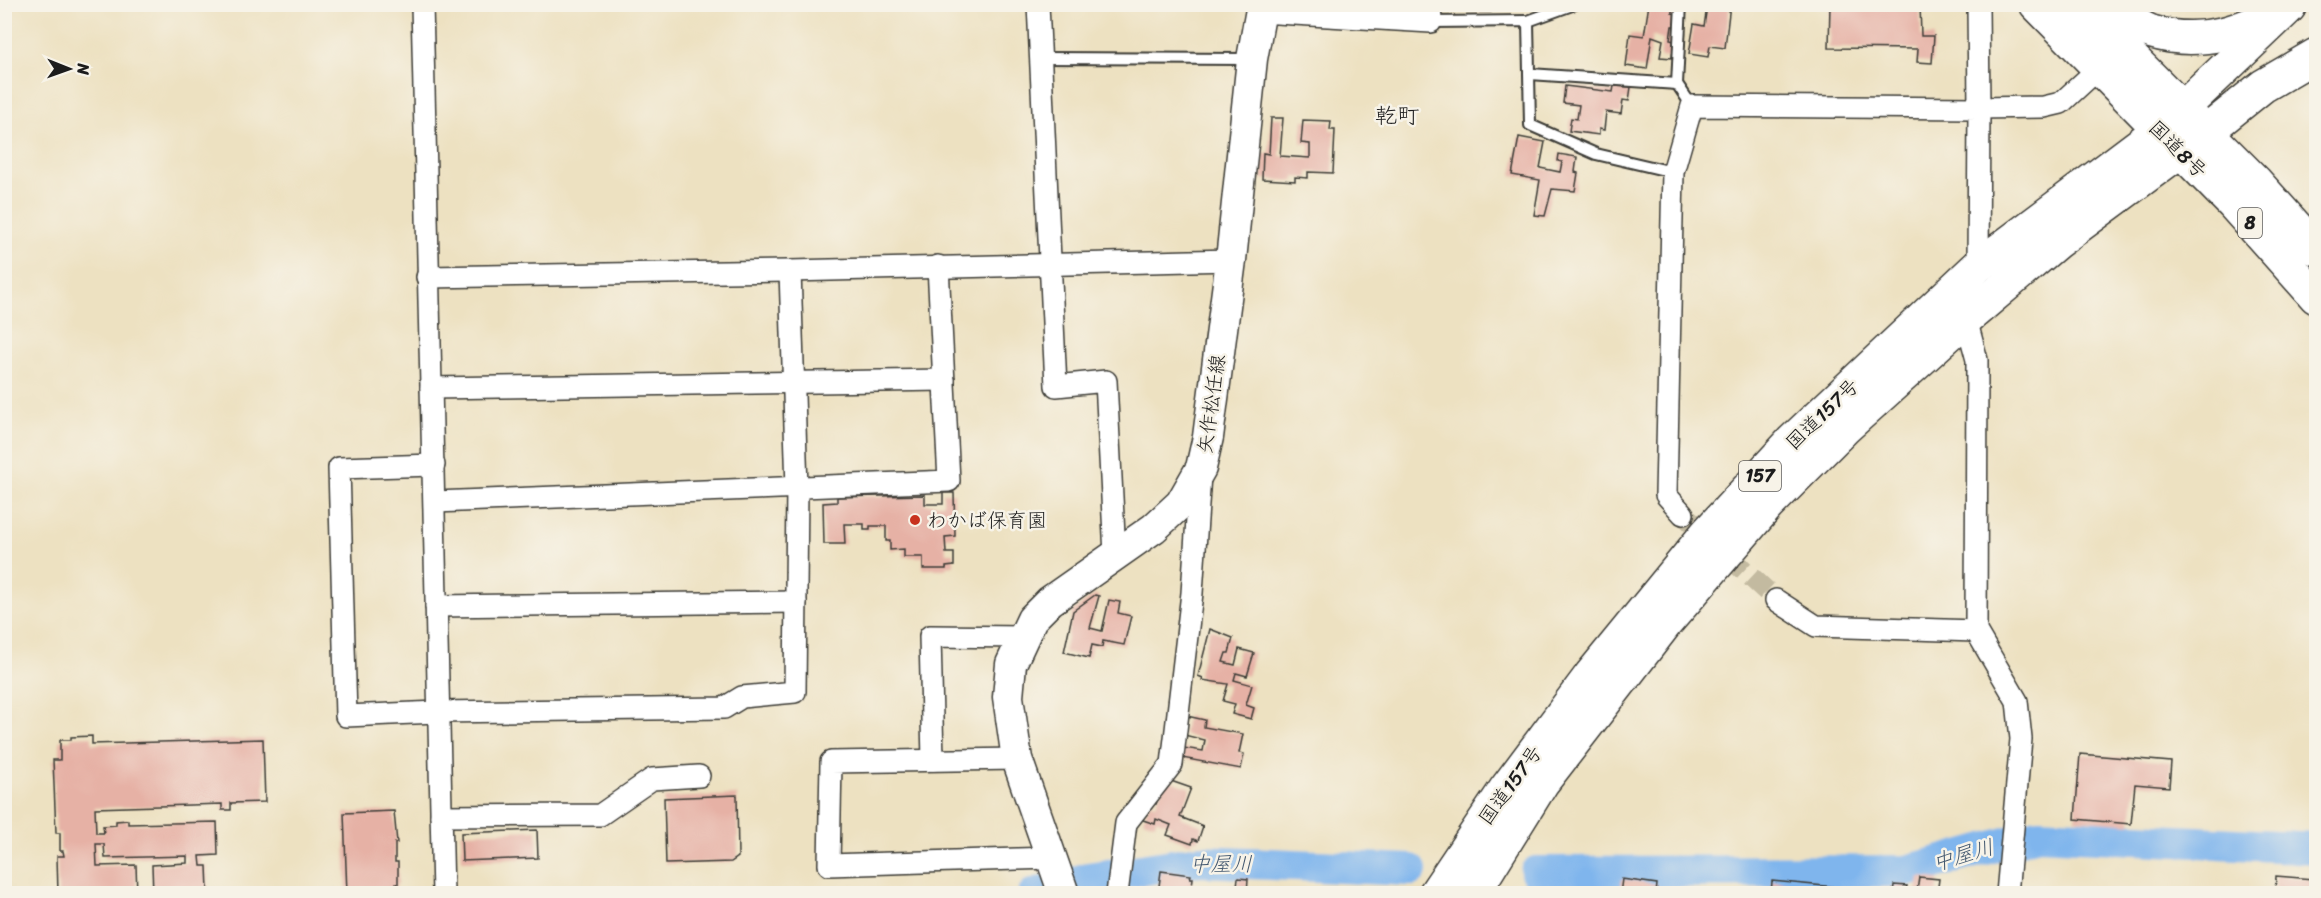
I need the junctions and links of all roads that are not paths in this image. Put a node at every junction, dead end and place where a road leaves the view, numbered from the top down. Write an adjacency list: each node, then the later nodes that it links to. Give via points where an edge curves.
1 (422, 4): 31 (street)
2 (1038, 4): 14 (street)
3 (1575, 4): 12 (lane)
4 (1681, 4): 18 (lane)
5 (1978, 4): 20 (street)
6 (2036, 4): 16 (main road, 国道8号 / 8)
7 (2078, 4): 21 (main road, 国道8号 / 8)
8 (2109, 4): 9 (main road, via 2150,32 2193,39 2251,26)
9 (2291, 6): 21 (main road, 国道157号)
10 (1262, 8): 11 (street); 15 (main road, 矢作松任線)
11 (1430, 13): 12 (lane)
12 (1528, 21): 17 (lane)
13 (2316, 54): 22 (main road, 国道157号, via 2263,86)
14 (1039, 58): 15 (lane); 27 (street)
15 (1252, 59): 26 (main road, 矢作松任線)
16 (2099, 68): 20 (street, via 2061,103); 23 (main road, 国道8号 / 8)
17 (1530, 74): 18 (lane); 24 (lane, via 1530,125 1596,154)
18 (1677, 84): 19 (lane)
19 (1692, 106): 20 (street); 24 (street)
20 (1979, 108): 29 (street)
21 (2183, 108): 22 (main road, 国道8号 / 8); 23 (main road, 国道157号 / 157)
22 (2206, 132): 23 (main road, 国道157号 / 157); 25 (main road, 国道8号 / 8)
23 (2170, 141): 29 (main road, 国道157号 / 157); 32 (main road, 国道8号 / 8); 33 (main road, 国道157号 / 157)
24 (1673, 172): 41 (street, via 1666,495)
25 (2316, 249)
26 (1231, 260): 27 (street); 38 (main road, 矢作松任線)
27 (1050, 264): 28 (street); 42 (street, via 1056,386 1106,381)
28 (938, 266): 30 (street); 34 (street)
29 (1978, 266): 56 (main road, 国道157号 / 157, via 1793,440 1707,533 1591,675 1505,790)
30 (790, 271): 31 (street); 35 (street)
31 (427, 277): 36 (street)
32 (2316, 297)
33 (1966, 320): 46 (street, via 1977,360); 57 (main road, 国道157号 / 157, via 1844,429 1768,505 1702,581 1542,783)
34 (944, 380): 35 (street); 39 (street, via 949,481)
35 (794, 382): 36 (street); 39 (street)
36 (431, 388): 37 (street)
37 (434, 465): 40 (street); 48 (street, via 339,468 346,716)
38 (1201, 468): 42 (main road, 矢作松任線, via 1180,503 1154,528); 54 (street, via 1192,593 1172,764 1126,823)
39 (797, 488): 40 (street); 44 (street)
40 (435, 501): 45 (street)
41 (1683, 514)
42 (1115, 555): 47 (main road, 矢作松任線, via 1050,601 1032,619)
43 (1776, 600): 46 (street, via 1816,626)
44 (796, 602): 45 (street); 48 (street, via 795,692 742,697 724,708)
45 (436, 606): 48 (street)
46 (1976, 631): 58 (street, via 2017,701 2021,739)
47 (1024, 637): 49 (main road, 矢作松任線, via 1011,664 1008,697); 50 (street, via 930,636)
48 (437, 712): 52 (street)
49 (1017, 759): 50 (street); 53 (main road, 矢作松任線)
50 (933, 760): 53 (street, via 831,762 829,865)
51 (699, 776): 52 (street, via 652,779 600,815)
52 (441, 816): 55 (street)
53 (1057, 872)
54 (1119, 880)
55 (443, 894)
56 (1435, 894)
57 (1473, 894)
58 (2007, 894)

